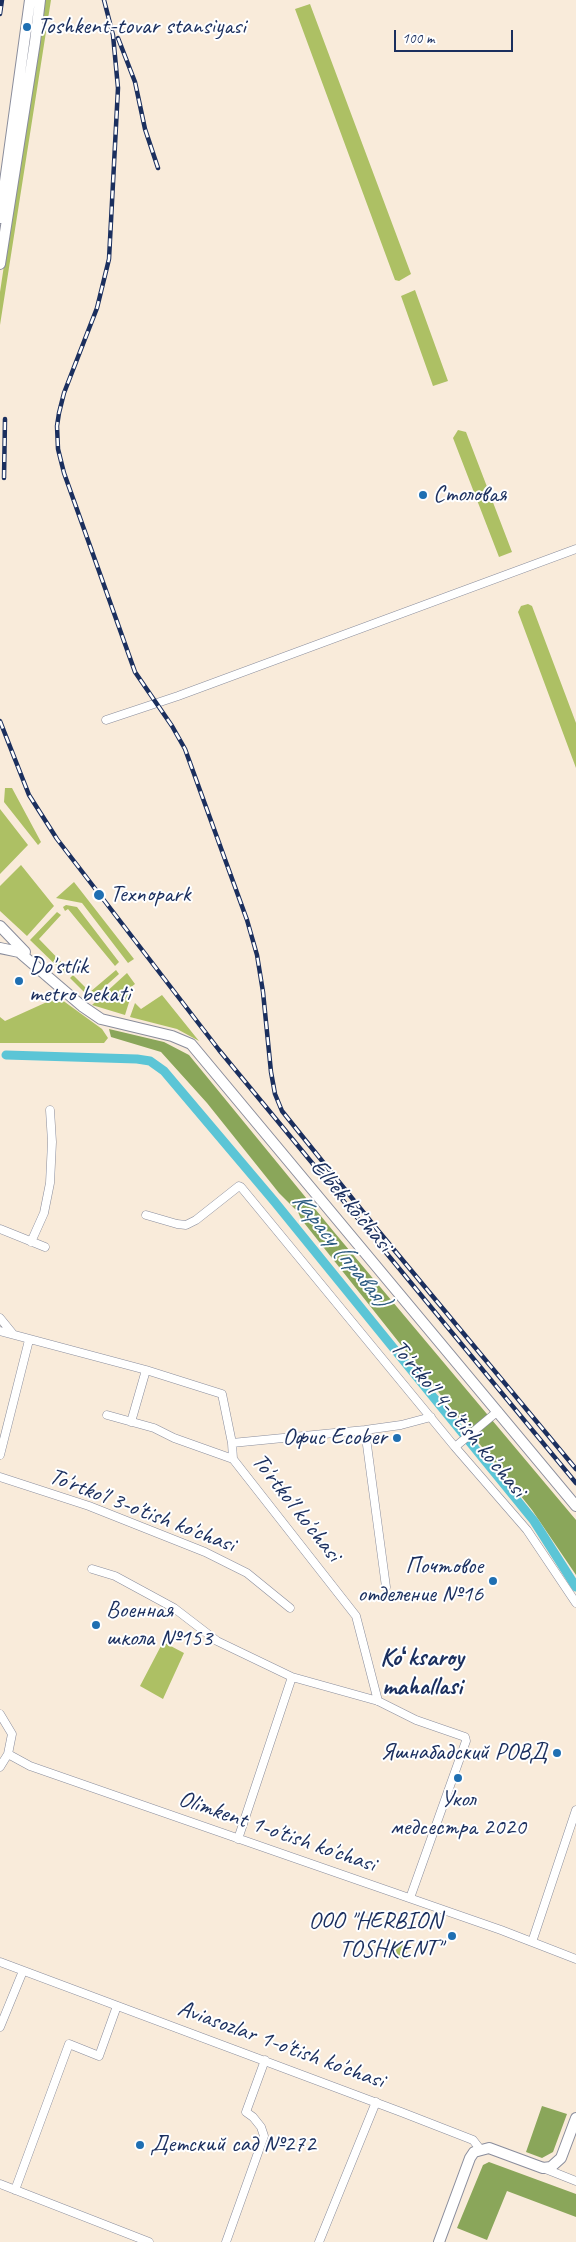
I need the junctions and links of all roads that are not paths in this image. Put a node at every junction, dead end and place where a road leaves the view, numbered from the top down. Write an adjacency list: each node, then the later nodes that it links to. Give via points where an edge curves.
1 (30, 0): 3 (main road)
2 (40, 0): 4 (main road)
3 (0, 218)
4 (0, 264)
5 (576, 549): 6 (street)
6 (106, 720)
7 (1, 927): 9 (main road, Elbek ko'chasi)
8 (0, 948): 9 (main road, Elbek ko'chasi, via 19,952)
9 (60, 986): 20 (main road, Elbek ko'chasi, via 101,1019 172,1036 191,1044)
10 (50, 1110): 13 (street, via 50,1183 44,1213)
11 (146, 1215): 22 (street, To'rtko'l 4-o'tish ko'chasi, via 176,1224 191,1223 240,1186)
12 (0, 1229): 13 (street)
13 (31, 1242): 14 (street)
14 (45, 1248)
15 (0, 1318): 17 (street, To'rtko'l ko'chasi)
16 (0, 1331): 17 (street, To'rtko'l ko'chasi)
17 (15, 1335): 18 (street, To'rtko'l ko'chasi)
18 (29, 1340): 19 (street, To'rtko'l ko'chasi); 27 (street)
19 (146, 1370): 23 (street); 25 (street, To'rtko'l ko'chasi, via 222,1394)
20 (498, 1411): 26 (street); 30 (main road, Elbek ko'chasi)
21 (107, 1415): 23 (street)
22 (430, 1417): 24 (street); 26 (street, To'rtko'l 4-o'tish ko'chasi)
23 (131, 1422): 28 (street)
24 (365, 1430): 25 (street); 32 (street)
25 (232, 1443): 28 (street, To'rtko'l ko'chasi)
26 (455, 1447): 33 (street, To'rtko'l 4-o'tish ko'chasi, via 526,1530)
27 (0, 1454)
28 (233, 1459): 36 (street, To'rtko'l ko'chasi, via 356,1616)
29 (0, 1478): 34 (street, To'rtko'l 3-o'tish ko'chasi, via 89,1506 204,1552 248,1573)
30 (576, 1506)
31 (92, 1569): 35 (street, via 115,1576 174,1608 217,1641)
32 (386, 1587)
33 (576, 1603)
34 (290, 1608)
35 (292, 1677): 36 (street); 41 (street)
36 (378, 1701): 42 (street, via 466,1740)
37 (0, 1714): 38 (street, via 12,1734)
38 (8, 1754): 39 (street); 41 (street, Olimkent 1-o'tish ko'chasi, via 30,1766)
39 (0, 1767)
40 (576, 1810): 43 (street)
41 (238, 1839): 42 (street, Olimkent 1-o'tish ko'chasi)
42 (410, 1898): 43 (street, Olimkent 1-o'tish ko'chasi)
43 (532, 1942): 44 (street, Olimkent 1-o'tish ko'chasi)
44 (576, 1958)
45 (0, 1962): 46 (street, Aviasozlar 1-o'tish ko'chasi)
46 (23, 1971): 47 (street, Aviasozlar 1-o'tish ko'chasi); 48 (street)
47 (118, 2006): 49 (street, Aviasozlar 1-o'tish ko'chasi); 56 (street, via 99,2056 69,2044)
48 (0, 2027)
49 (264, 2060): 50 (street, Aviasozlar 1-o'tish ko'chasi); 58 (street, via 246,2112 257,2122 264,2136)
50 (376, 2102): 52 (street, Aviasozlar 1-o'tish ko'chasi, via 473,2140); 59 (street)
51 (576, 2118): 53 (main road, via 562,2155)
52 (480, 2149): 53 (main road, Aviasozlar 1-o'tish ko'chasi, via 492,2148); 60 (main road, via 470,2158)
53 (551, 2169): 54 (street, Aviasozlar 1-o'tish ko'chasi)
54 (576, 2181)
55 (0, 2184): 56 (street)
56 (15, 2190): 57 (street)
57 (150, 2242)
58 (226, 2242)
59 (319, 2242)
60 (439, 2242)

